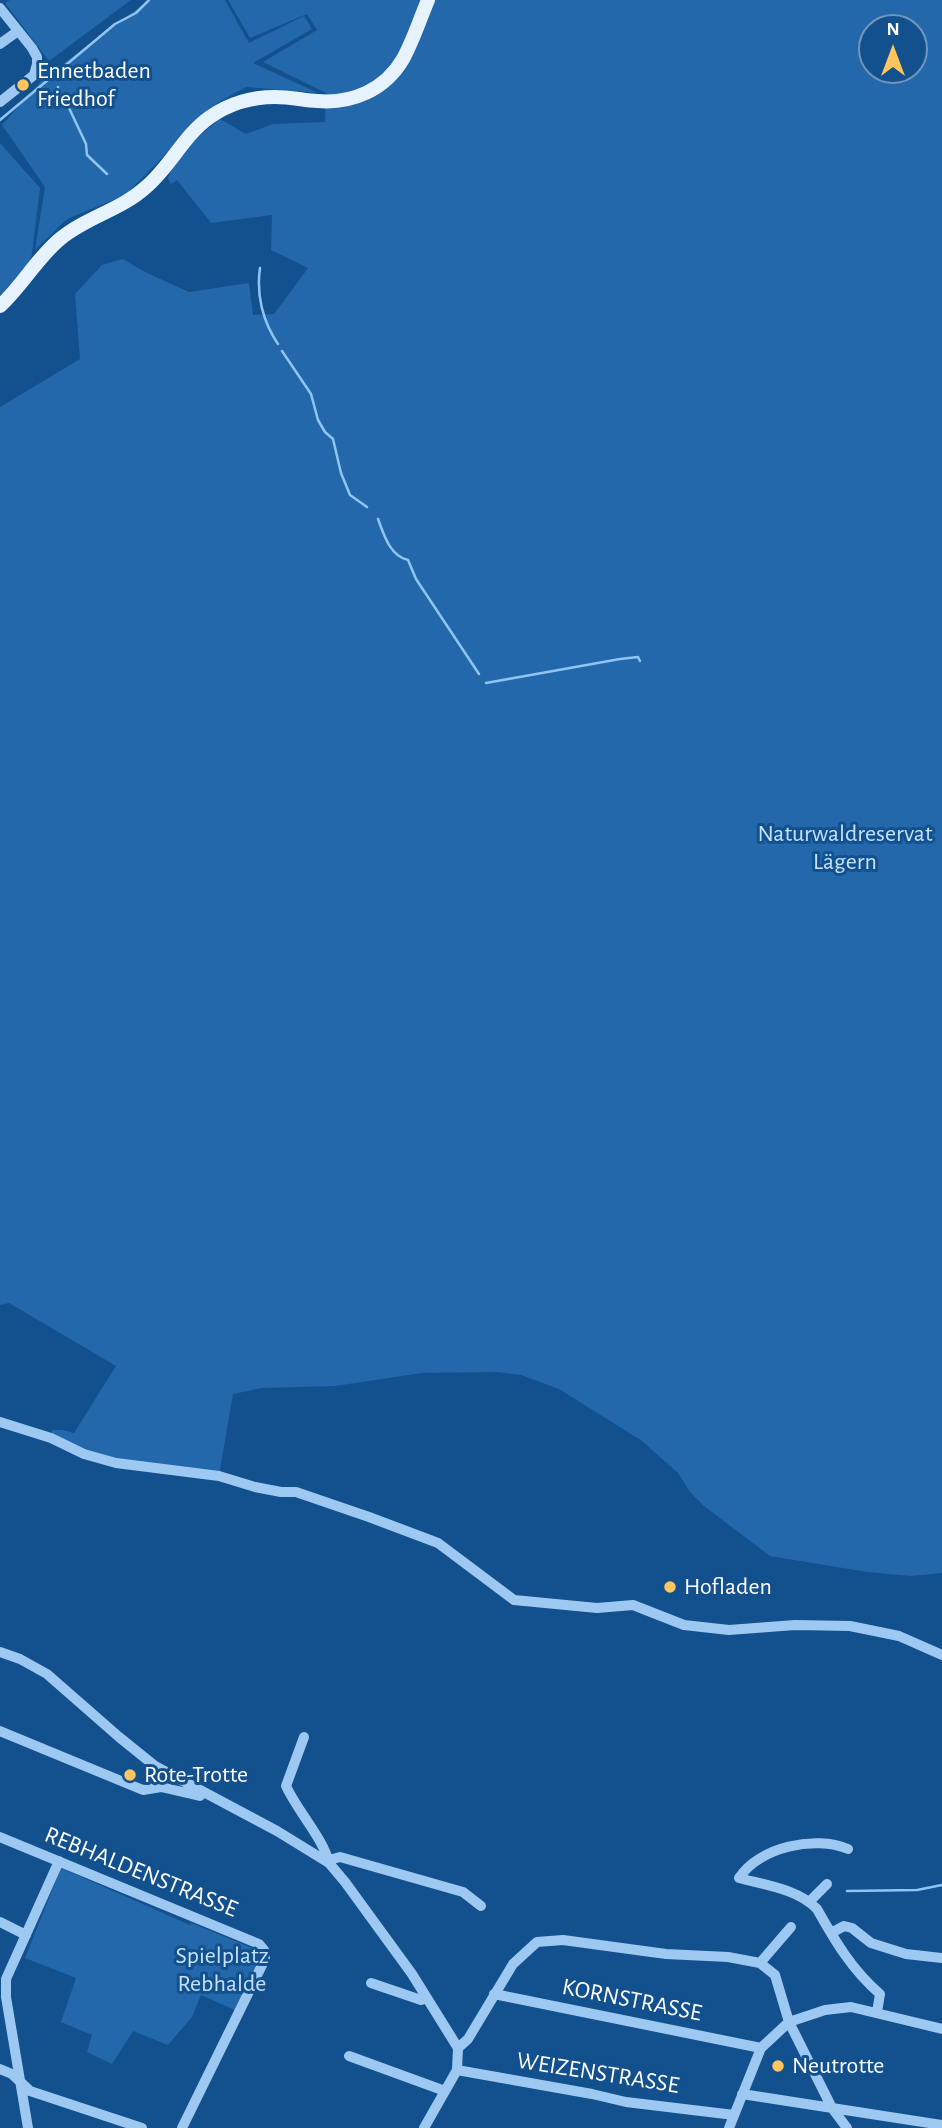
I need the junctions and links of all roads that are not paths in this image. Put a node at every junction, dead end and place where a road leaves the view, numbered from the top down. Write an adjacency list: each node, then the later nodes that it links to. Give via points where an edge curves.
1 (428, 0): 6 (main road, via 403,58 371,91 335,102 262,97 221,110 194,131 158,177 135,197 58,240)
2 (0, 8): 3 (street)
3 (18, 31): 4 (street); 5 (street, via 37,57 36,71)
4 (0, 44)
5 (0, 102)
6 (0, 306)
7 (0, 1422): 9 (street, via 116,1463 219,1476 296,1492 344,1508 438,1543 514,1600 597,1608 633,1605 684,1625 729,1630 850,1626 899,1636)
8 (0, 1651): 12 (street, via 47,1674 155,1766)
9 (942, 1655)
10 (0, 1731): 12 (street, via 143,1790 161,1787)
11 (304, 1737): 16 (street, via 286,1786)
12 (202, 1793): 16 (street)
13 (0, 1837): 15 (street, REBHALDENSTRASSE)
14 (848, 1849): 18 (street, via 819,1842 797,1844 771,1853 739,1878)
15 (59, 1861): 23 (street); 46 (street, REBHALDENSTRASSE, via 259,1944 264,1950 265,1959)
16 (329, 1863): 19 (street, via 340,1857 463,1892); 29 (street)
17 (827, 1884): 18 (street)
18 (810, 1901): 22 (street)
19 (481, 1906)
20 (0, 1922): 23 (street)
21 (791, 1927): 25 (street)
22 (831, 1933): 24 (street, via 844,1926 872,1943 905,1954); 30 (street, via 863,1980 880,1994)
23 (26, 1935): 28 (street)
24 (942, 1958)
25 (760, 1963): 27 (street, via 563,1940 537,1942 506,1973); 31 (street, via 775,1975)
26 (371, 1983): 29 (street)
27 (494, 1994): 33 (street); 34 (street, KORNSTRASSE)
28 (3, 1997): 38 (street)
29 (427, 1998): 33 (street)
30 (877, 2012): 31 (street, via 838,2007); 32 (street)
31 (789, 2022): 34 (street); 41 (street)
32 (942, 2029)
33 (458, 2048): 37 (street)
34 (761, 2048): 40 (street)
35 (349, 2056): 39 (street)
36 (0, 2069): 38 (street)
37 (457, 2070): 39 (street); 42 (street, WEIZENSTRASSE, via 626,2102)
38 (21, 2081): 44 (street); 45 (street, via 30,2091)
39 (445, 2091): 47 (street)
40 (742, 2094): 41 (street); 42 (street)
41 (832, 2108): 43 (street); 49 (street)
42 (733, 2115): 48 (street)
43 (942, 2125)
44 (28, 2128)
45 (142, 2128)
46 (182, 2128)
47 (424, 2128)
48 (729, 2128)
49 (847, 2128)

